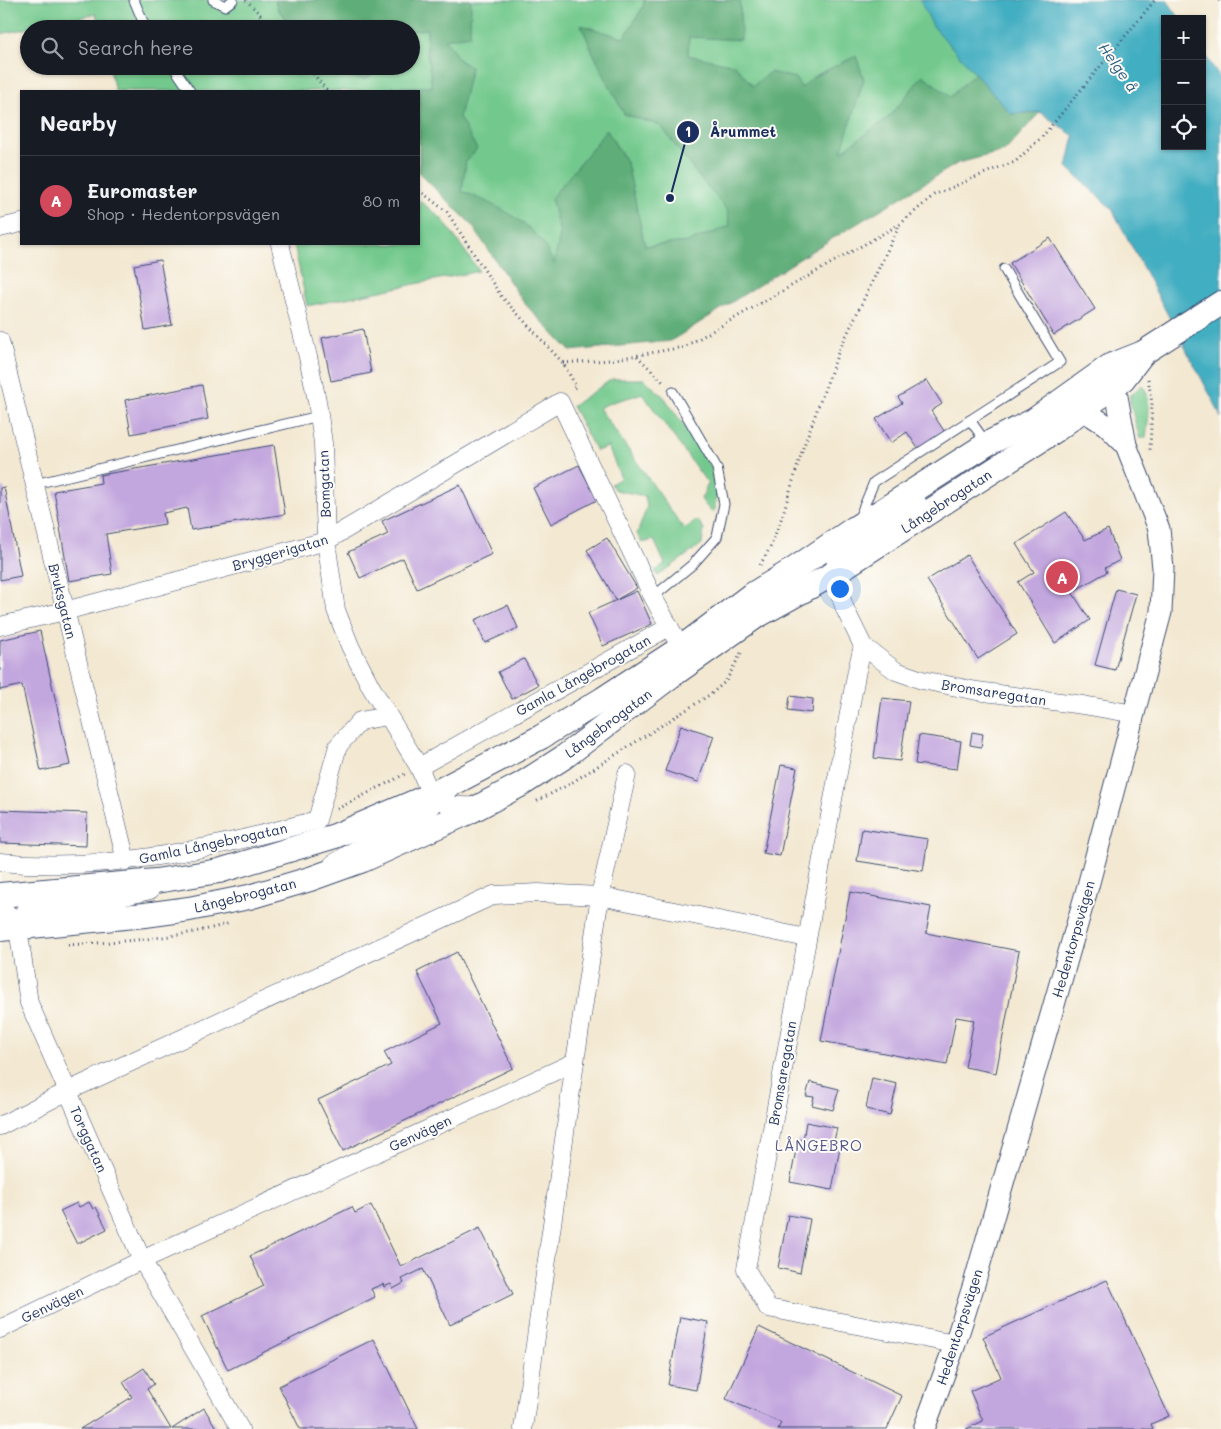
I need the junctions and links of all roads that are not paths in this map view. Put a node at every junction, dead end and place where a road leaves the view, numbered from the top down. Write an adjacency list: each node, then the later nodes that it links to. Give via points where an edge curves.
1 (134, 0): 4 (lane)
2 (212, 0): 3 (lane, via 224,6)
3 (233, 0)
4 (142, 20)
5 (179, 75): 6 (lane)
6 (189, 90)
7 (20, 223): 8 (street)
8 (0, 228)
9 (280, 245): 18 (street, Bomgatan)
10 (1004, 269): 19 (lane, via 1060,362)
11 (1221, 303): 13 (main road, Långebrogatan)
12 (0, 341): 23 (street, Bruksgatan)
13 (1148, 349): 14 (main road, Långebrogatan); 16 (main road, Långebrogatan, via 1110,366)
14 (1115, 386): 17 (main road, Långebrogatan); 22 (street, Hedentorpsvägen)
15 (672, 392): 27 (lane, via 717,468 724,504 717,537 693,564)
16 (1057, 404): 17 (street, Hedentorpsvägen); 20 (main road, Långebrogatan)
17 (1080, 412): 22 (street, Hedentorpsvägen, via 1106,425); 26 (main road, Långebrogatan)
18 (319, 416): 23 (lane); 25 (street, Bomgatan)
19 (970, 420): 21 (lane); 24 (lane, via 874,482)
20 (1034, 421): 21 (main road, Långebrogatan); 26 (street, via 846,549 837,559)
21 (987, 444): 24 (main road, Långebrogatan)
22 (1126, 445): 33 (street, Hedentorpsvägen, via 1159,528 1163,568 1162,612)
23 (35, 484): 28 (street, Bruksgatan)
24 (855, 528): 32 (main road, Långebrogatan, via 750,596)
25 (326, 541): 27 (street, Bryggerigatan, via 560,402); 28 (street, Bryggerigatan); 34 (street, Bomgatan, via 336,610 350,646)
26 (833, 574): 31 (street, Bromsaregatan); 38 (main road, Långebrogatan, via 755,617 564,757)
27 (653, 597): 30 (street)
28 (66, 611): 29 (street, Bryggerigatan); 39 (street, Bruksgatan)
29 (0, 626)
30 (669, 627): 32 (street); 35 (street, Gamla Långebrogatan)
31 (863, 646): 33 (street, Bromsaregatan, via 896,671 922,680); 47 (street, Bromsaregatan)
32 (681, 648): 37 (main road, Långebrogatan, via 541,737)
33 (1135, 714): 53 (street, Hedentorpsvägen)
34 (388, 716): 35 (street, Bomgatan); 39 (street, Gamla Långebrogatan, via 360,721 338,746 317,820 255,837)
35 (419, 767): 37 (street, Bomgatan)
36 (627, 774): 44 (street)
37 (432, 795): 38 (street, via 451,805); 41 (main road, Långebrogatan, via 335,836 219,871); 42 (street, via 431,806 426,813 362,846)
38 (483, 805): 42 (main road, Långebrogatan, via 363,860)
39 (126, 861): 40 (street, Gamla Långebrogatan, via 90,864)
40 (0, 862)
41 (190, 876): 43 (main road, Långebrogatan); 46 (street, via 121,897 29,907)
42 (310, 879): 46 (main road, Långebrogatan, via 249,897 189,909)
43 (0, 896)
44 (600, 896): 47 (street); 48 (street); 49 (street, via 494,894)
45 (0, 908): 46 (street, via 10,916)
46 (9, 928): 49 (street, Torggatan, via 29,1003)
47 (807, 938): 53 (street, Bromsaregatan, via 746,1269 768,1308)
48 (575, 1062): 51 (street, Genvägen); 55 (street)
49 (68, 1091): 50 (street); 51 (street, Torggatan)
50 (0, 1126)
51 (142, 1260): 52 (street, Genvägen); 54 (street, Torggatan)
52 (0, 1329)
53 (955, 1344): 56 (street, Hedentorpsvägen)
54 (240, 1429)
55 (523, 1429)
56 (924, 1429)

